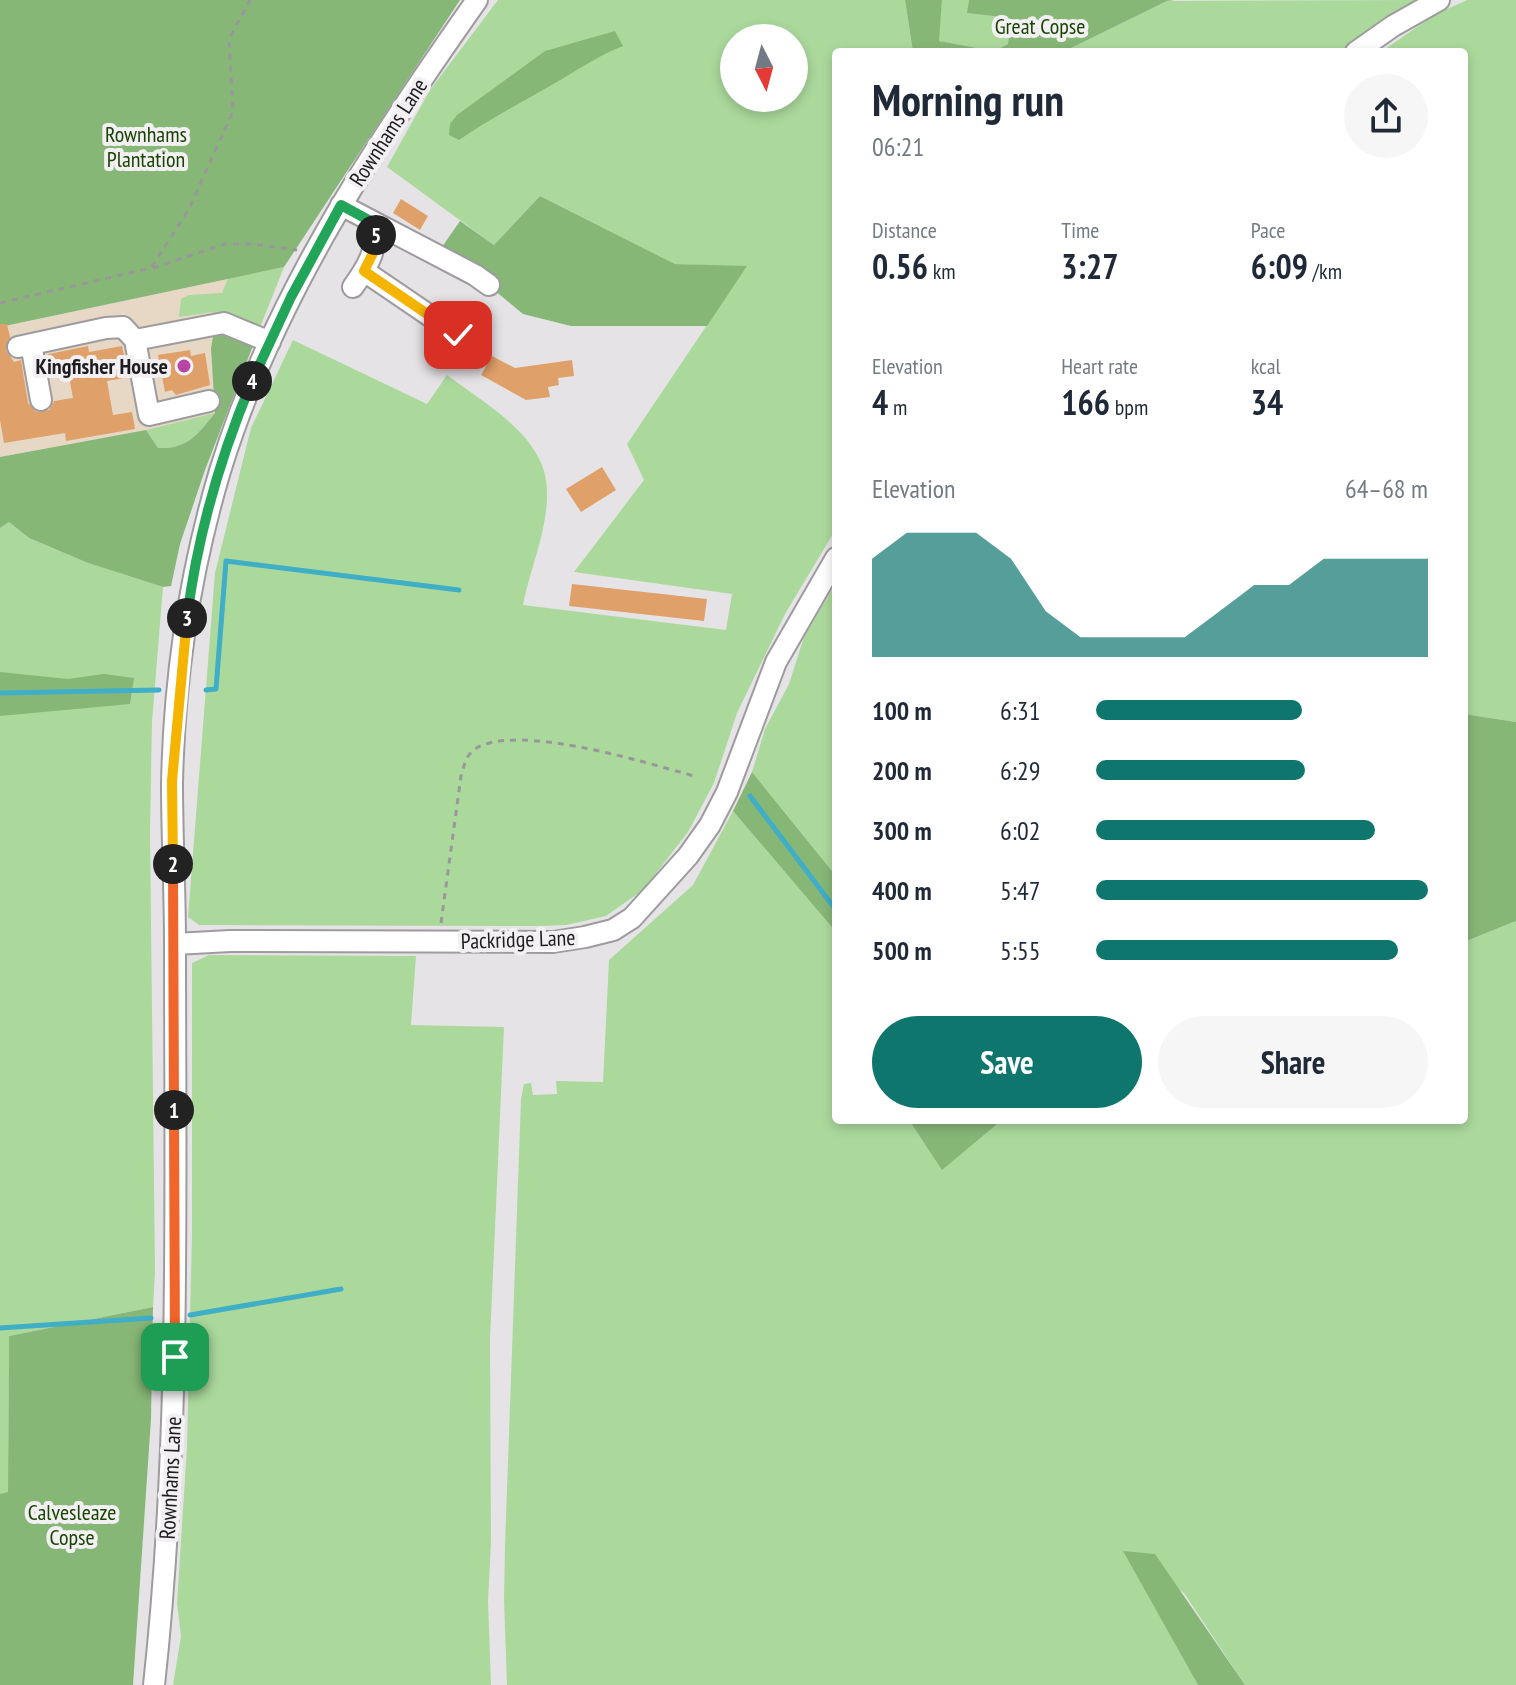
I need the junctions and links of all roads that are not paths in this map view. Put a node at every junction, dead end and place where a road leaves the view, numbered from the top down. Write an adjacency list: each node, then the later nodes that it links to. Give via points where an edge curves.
1 (477, 0): 4 (street, Rownhams Lane)
2 (1439, 0): 3 (street)
3 (1362, 48)
4 (341, 205): 5 (street); 9 (street, Rownhams Lane)
5 (374, 223): 6 (street); 7 (street, via 374,251 358,279)
6 (489, 285)
7 (458, 335)
8 (135, 340): 9 (street, via 224,323); 10 (street, via 123,327 24,346); 11 (street, via 149,415)
9 (270, 342): 13 (street, Rownhams Lane, via 221,467 187,612 172,781)
10 (41, 400)
11 (209, 401)
12 (832, 565): 13 (street, Packridge Lane, via 776,662 710,825 632,918 613,930 553,942)
13 (175, 944): 14 (street, Rownhams Lane, via 175,1357 167,1545)
14 (154, 1685)

